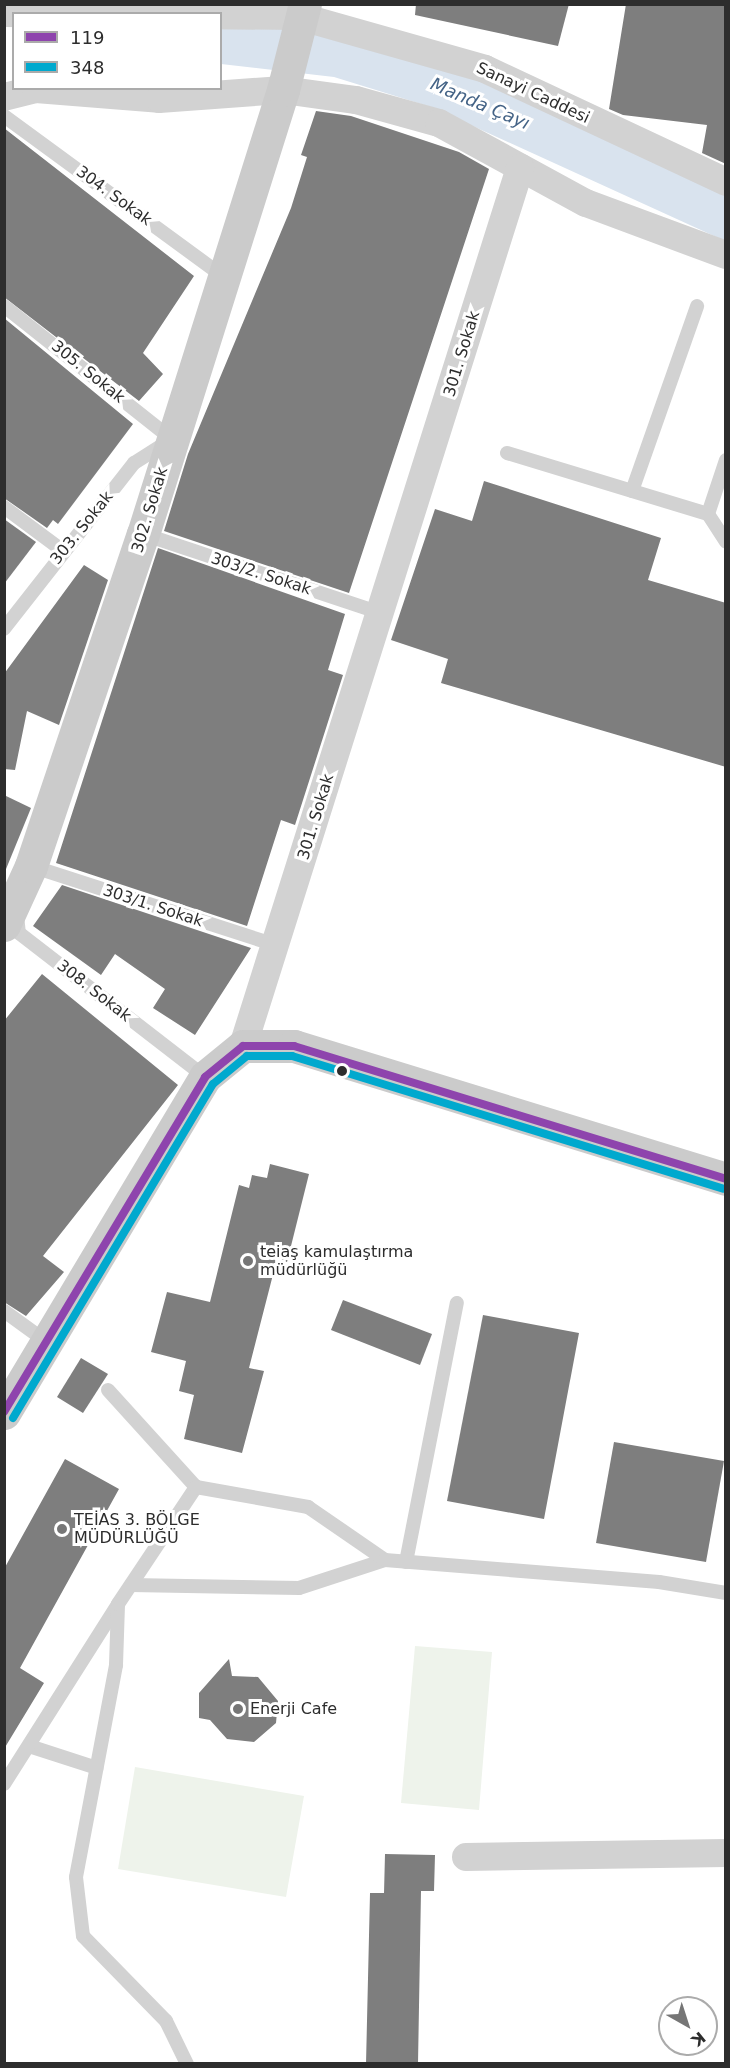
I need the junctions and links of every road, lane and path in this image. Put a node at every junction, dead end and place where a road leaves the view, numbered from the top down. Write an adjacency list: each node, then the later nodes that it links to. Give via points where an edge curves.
1 (301, 10): 2 (street); 3 (street, 302. Sokak); 7 (street, Sanayi Caddesi, via 486,69)
2 (103, 12)
3 (283, 90): 4 (street, via 159,99 36,90); 6 (street, via 356,100 439,123); 9 (street, 302. Sokak)
4 (4, 97)
5 (4, 116): 9 (lane, 304. Sokak)
6 (520, 168): 8 (street, via 586,203); 21 (street, 301. Sokak)
7 (726, 182)
8 (726, 255)
9 (223, 276): 12 (street, 302. Sokak)
10 (4, 306): 12 (lane, 305. Sokak)
11 (697, 306): 15 (lane)
12 (172, 439): 18 (street, 302. Sokak); 20 (lane, 303. Sokak, via 134,463)
13 (507, 453): 15 (lane)
14 (726, 460): 17 (lane)
15 (632, 491): 17 (lane)
16 (4, 507): 20 (lane)
17 (708, 514): 19 (lane)
18 (143, 534): 21 (lane, 303/2. Sokak); 23 (street, 302. Sokak)
19 (726, 542)
20 (63, 551): 22 (lane, 303. Sokak)
21 (380, 613): 25 (street, 301. Sokak)
22 (4, 629)
23 (31, 866): 24 (street, 302. Sokak); 25 (lane, 303/1. Sokak)
24 (8, 907): 27 (lane, 308. Sokak, via 19,933)
25 (276, 945): 26 (street, 301. Sokak)
26 (243, 1046): 27 (street); 28 (street, via 294,1046)
27 (205, 1077): 31 (street)
28 (726, 1179)
29 (458, 1303): 36 (lane)
30 (4, 1311): 31 (lane)
31 (44, 1340): 33 (street)
32 (108, 1390): 34 (lane)
33 (4, 1413)
34 (196, 1487): 35 (lane, via 308,1507); 37 (lane)
35 (386, 1560): 36 (lane); 37 (lane, via 298,1588)
36 (406, 1562): 38 (lane, via 659,1582)
37 (131, 1585): 39 (lane)
38 (726, 1593)
39 (118, 1604): 40 (lane); 41 (lane, via 116,1665)
40 (28, 1746): 41 (lane); 42 (lane)
41 (97, 1768): 45 (lane, via 76,1877 83,1936 166,2021)
42 (4, 1785)
43 (726, 1853): 44 (street)
44 (466, 1857)
45 (187, 2064)

